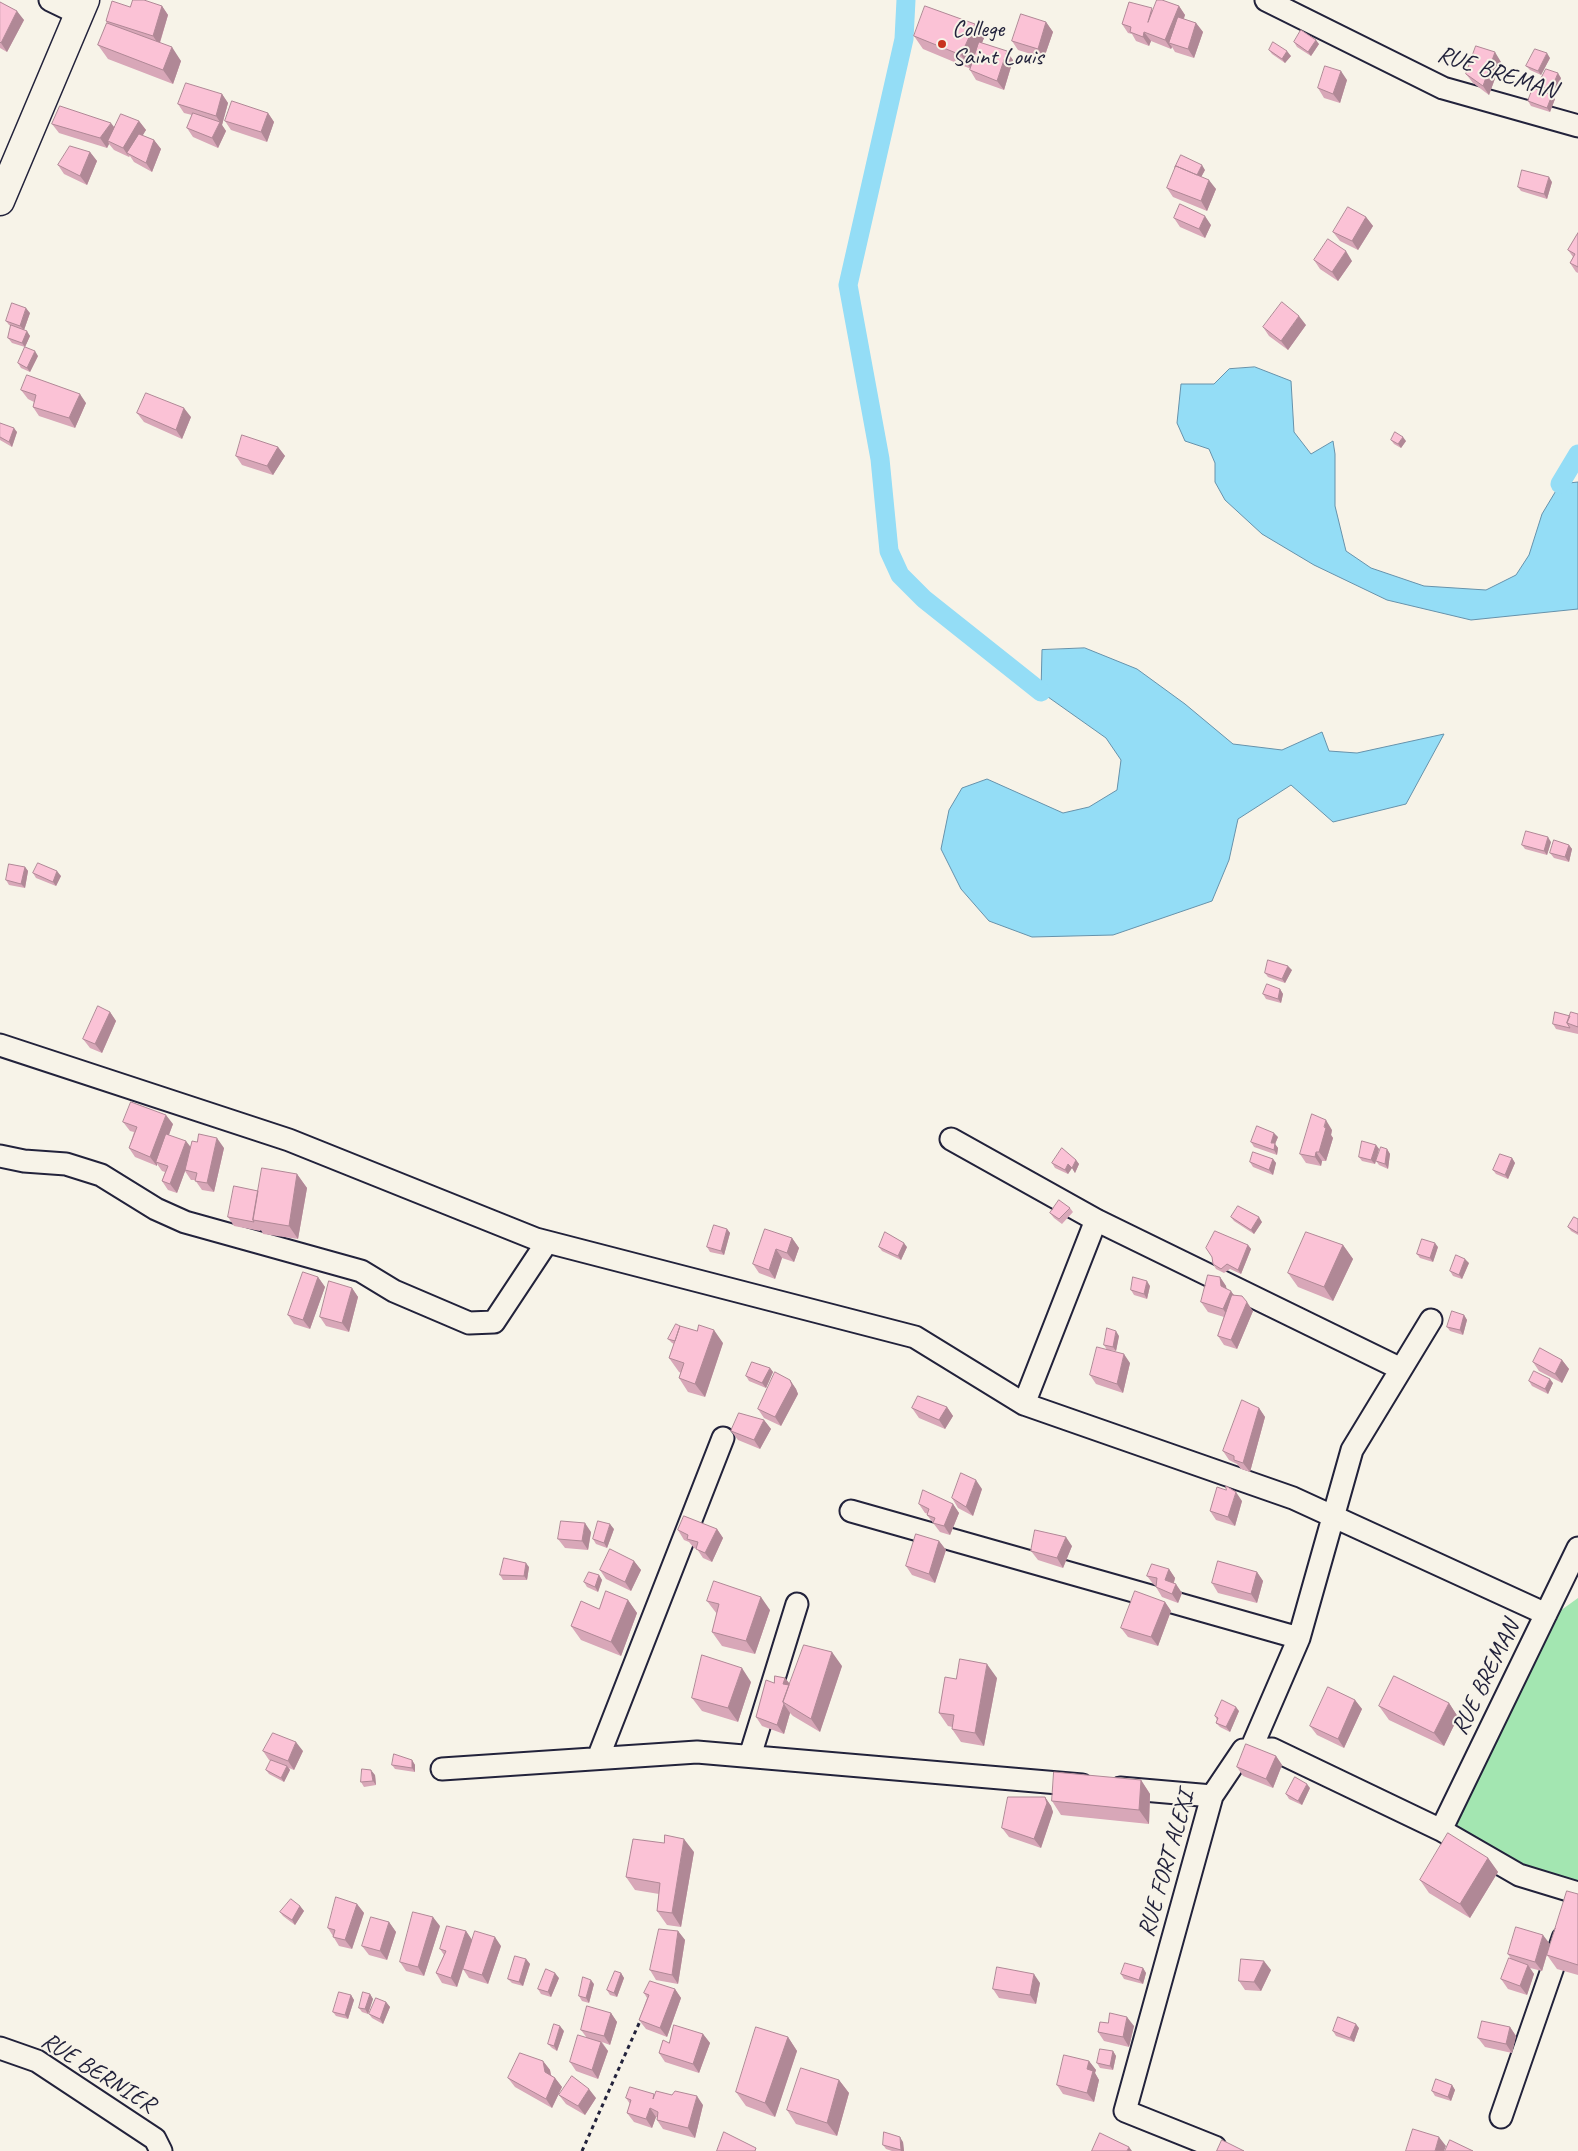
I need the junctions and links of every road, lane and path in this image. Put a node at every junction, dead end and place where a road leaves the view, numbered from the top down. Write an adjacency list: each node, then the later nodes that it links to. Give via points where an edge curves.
1 (50, 0): 3 (street)
2 (1266, 0): 4 (street, RUE BREMAN, via 1443,88)
3 (82, 7): 5 (main road)
4 (1578, 125)
5 (0, 201)
6 (0, 1045): 10 (street, via 289,1140)
7 (951, 1140): 9 (street)
8 (0, 1156): 10 (street, via 66,1164 101,1175 156,1209 185,1222 361,1271 394,1291 469,1323 494,1322)
9 (1096, 1220): 12 (street); 13 (street)
10 (547, 1242): 13 (street, via 915,1337)
11 (1432, 1320): 12 (street)
12 (1401, 1369): 16 (street, via 1352,1450)
13 (1024, 1404): 16 (street, via 1293,1498)
14 (723, 1438): 23 (street)
15 (851, 1511): 20 (street)
16 (1333, 1516): 19 (street); 20 (street)
17 (1578, 1548): 19 (street, RUE BREMAN)
18 (797, 1604): 22 (street)
19 (1546, 1614): 26 (street, RUE BREMAN)
20 (1299, 1638): 21 (street)
21 (1251, 1749): 25 (street, RUE FORT ALEXI, via 1243,1750); 26 (street, via 1272,1749)
22 (750, 1756): 23 (street, via 697,1752); 25 (street)
23 (598, 1758): 24 (street)
24 (442, 1769)
25 (1212, 1796): 33 (street, RUE FORT ALEXI, via 1125,2111 1215,2147)
26 (1442, 1830): 27 (street)
27 (1574, 1906): 30 (street)
28 (642, 2017): 32 (path)
29 (0, 2048): 31 (street, RUE BERNIER, via 36,2061 155,2139)
30 (1501, 2116)
31 (161, 2151)
32 (582, 2151)
33 (1213, 2151)

